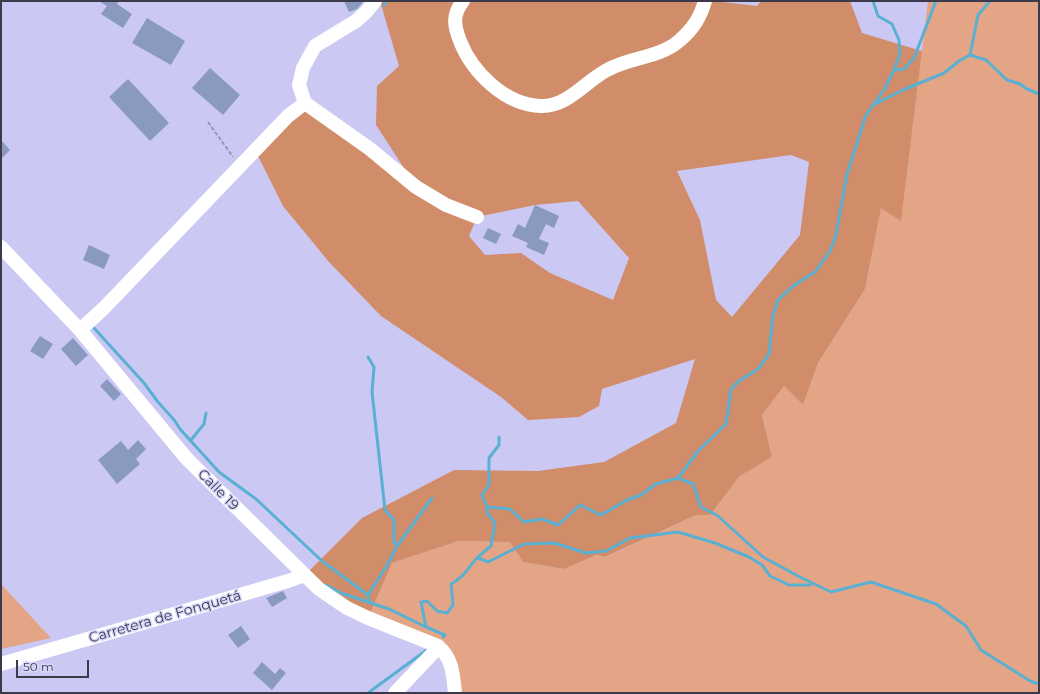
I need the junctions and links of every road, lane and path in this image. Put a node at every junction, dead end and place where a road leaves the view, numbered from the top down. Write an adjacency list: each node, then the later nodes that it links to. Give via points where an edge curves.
1 (374, 1): 4 (street, via 356,21 315,46 302,68 299,85)
2 (463, 1): 3 (street, via 456,12 455,28 472,65 488,83 511,98 527,105 542,106 554,105 568,98 609,69 664,51 692,28 701,15)
3 (706, 1)
4 (305, 103): 6 (street, via 288,116); 7 (street, via 370,149 416,186 446,205)
5 (208, 122): 6 (path)
6 (239, 166): 9 (street)
7 (477, 217)
8 (1, 247): 9 (street, Calle 19)
9 (80, 330): 10 (street, Calle 19, via 187,459)
10 (305, 575): 11 (street, Calle 19, via 319,589 347,608); 12 (street, Carretera de Fonquetá)
11 (438, 646): 13 (street); 14 (street, via 451,664)
12 (1, 664)
13 (395, 693)
14 (455, 693)

